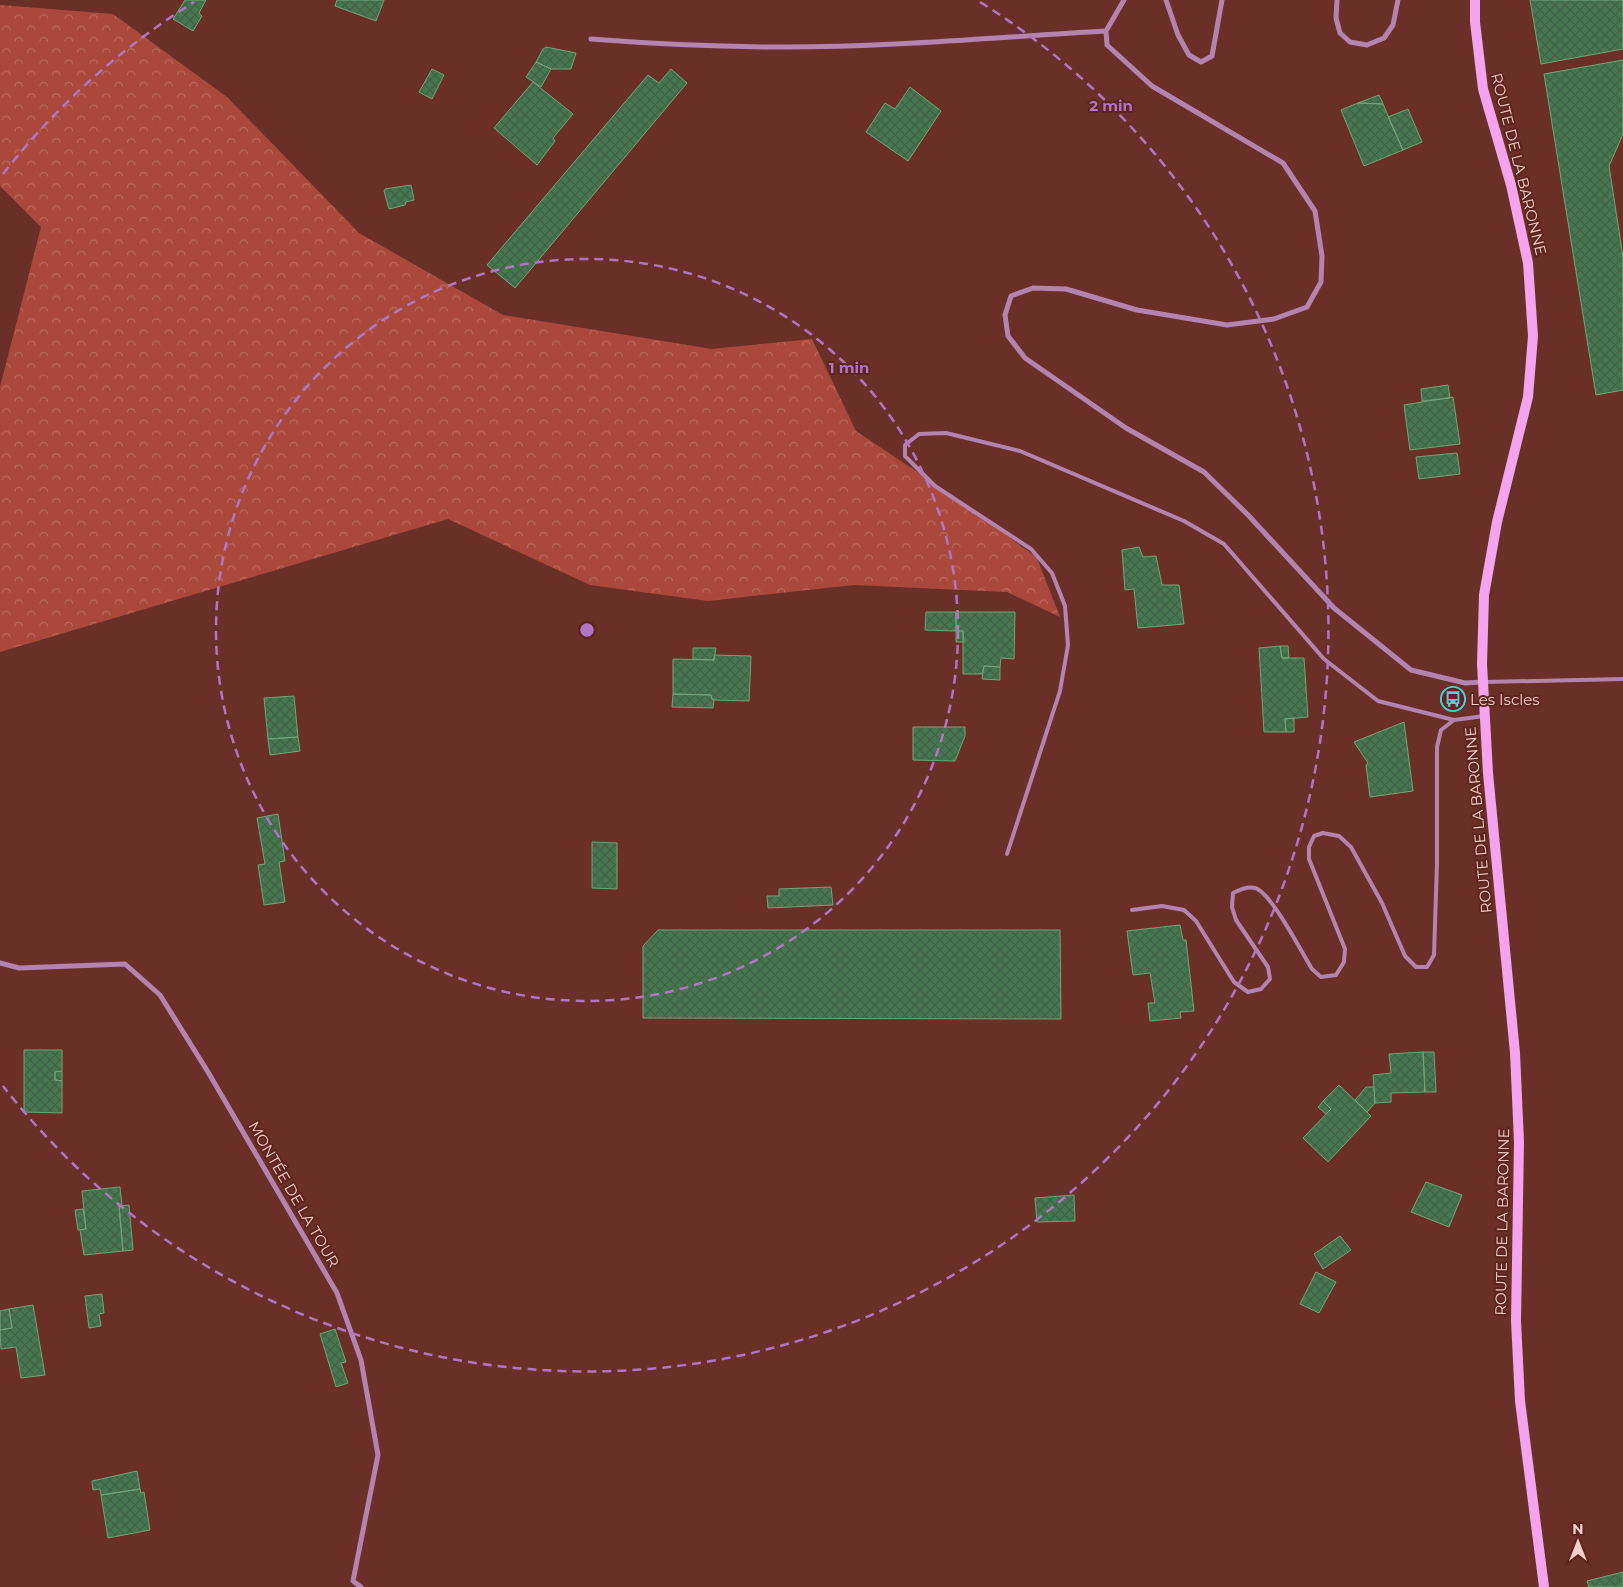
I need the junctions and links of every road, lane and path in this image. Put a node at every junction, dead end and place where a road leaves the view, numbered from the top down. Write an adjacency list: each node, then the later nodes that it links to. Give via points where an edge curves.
1 (1124, 0): 7 (street)
2 (1166, 0): 3 (street, via 1178,35 1189,55 1200,62 1212,56)
3 (1222, 0)
4 (1338, 0): 5 (street, via 1336,18 1340,33 1350,42 1367,45 1384,38 1389,32)
5 (1398, 0)
6 (1475, 0): 10 (main road, ROUTE DE LA BARONNE, via 1483,89 1511,185 1528,263 1533,336 1528,397 1497,522 1484,595)
7 (1106, 31): 8 (street, via 785,47); 10 (street, via 1107,45 1152,86 1283,163 1315,211 1322,256 1321,282 1307,307 1274,320 1227,325 1137,310 1066,289 1032,288 1011,296 1005,315 1008,336 1025,358 1126,428 1204,472 1334,608 1411,670 1465,683)
8 (591, 39)
9 (1623, 679): 10 (lane)
10 (1482, 682): 11 (main road, ROUTE DE LA BARONNE)
11 (1484, 716): 12 (lane); 17 (main road, ROUTE DE LA BARONNE, via 1519,1133 1516,1321 1520,1401)
12 (1454, 720): 13 (lane, via 1378,701 1324,659 1224,544 1184,521 1020,451 946,433 919,434 905,444 905,456 935,486 1031,549 1052,573 1065,606 1068,645 1060,691); 14 (lane, via 1441,730 1437,747 1434,955 1427,967 1416,968 1405,956 1382,903 1351,847 1339,836 1323,833 1314,836 1309,847 1309,859 1345,949 1344,962 1336,975 1321,977 1312,969 1269,898 1255,888 1233,893 1232,907 1236,920 1268,967 1270,979 1261,989 1248,992 1234,982 1196,921 1184,910 1162,906)
13 (1008, 854)
14 (1132, 910)
15 (0, 963): 16 (street, MONTÉE DE LA TOUR, via 19,968 125,964 160,995 337,1293 361,1360 378,1455 353,1581)
16 (361, 1587)
17 (1544, 1587)

